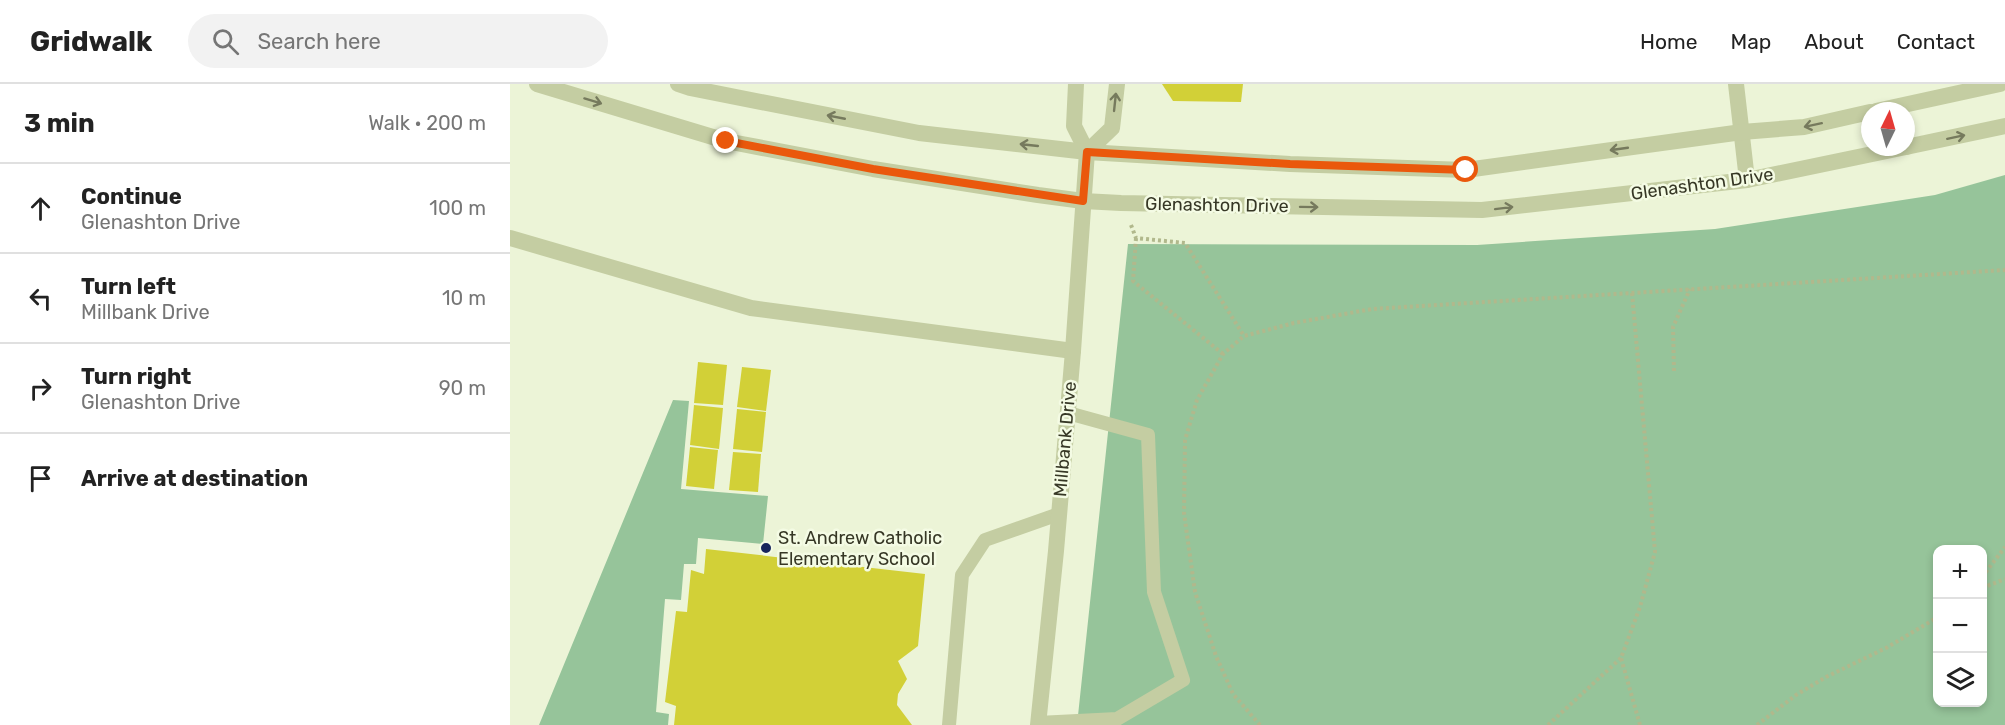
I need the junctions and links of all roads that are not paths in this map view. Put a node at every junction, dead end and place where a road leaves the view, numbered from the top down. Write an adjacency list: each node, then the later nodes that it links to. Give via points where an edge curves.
1 (537, 84): 15 (street, Glenashton Drive, one-way to 15, via 726,141 873,169)
2 (678, 84): 12 (street, one-way to 2, via 919,133)
3 (1076, 84): 12 (street, via 1074,126)
4 (1117, 84): 12 (street, one-way to 4, via 1112,128)
5 (1736, 84): 10 (street)
6 (2000, 84): 7 (street)
7 (1915, 103)
8 (1861, 114): 10 (street, one-way to 10, via 1803,127)
9 (2005, 126): 11 (street, Glenashton Drive, one-way to 9)
10 (1742, 132): 12 (street, one-way to 12, via 1466,170); 14 (street)
11 (1915, 145)
12 (1087, 152): 15 (street, Millbank Drive)
13 (1863, 156): 14 (street, Glenashton Drive)
14 (1747, 180): 15 (street, Glenashton Drive, one-way to 14, via 1482,210)
15 (1083, 201): 17 (street, Millbank Drive)
16 (510, 238): 17 (street, via 751,308)
17 (1073, 351): 18 (street, Millbank Drive)
18 (1068, 413): 19 (street, Millbank Drive); 20 (lane, via 1148,435 1154,592 1183,680 1118,719)
19 (1059, 514): 20 (street, Millbank Drive); 21 (lane, via 985,540 962,575)
20 (1038, 724)
21 (949, 725)

